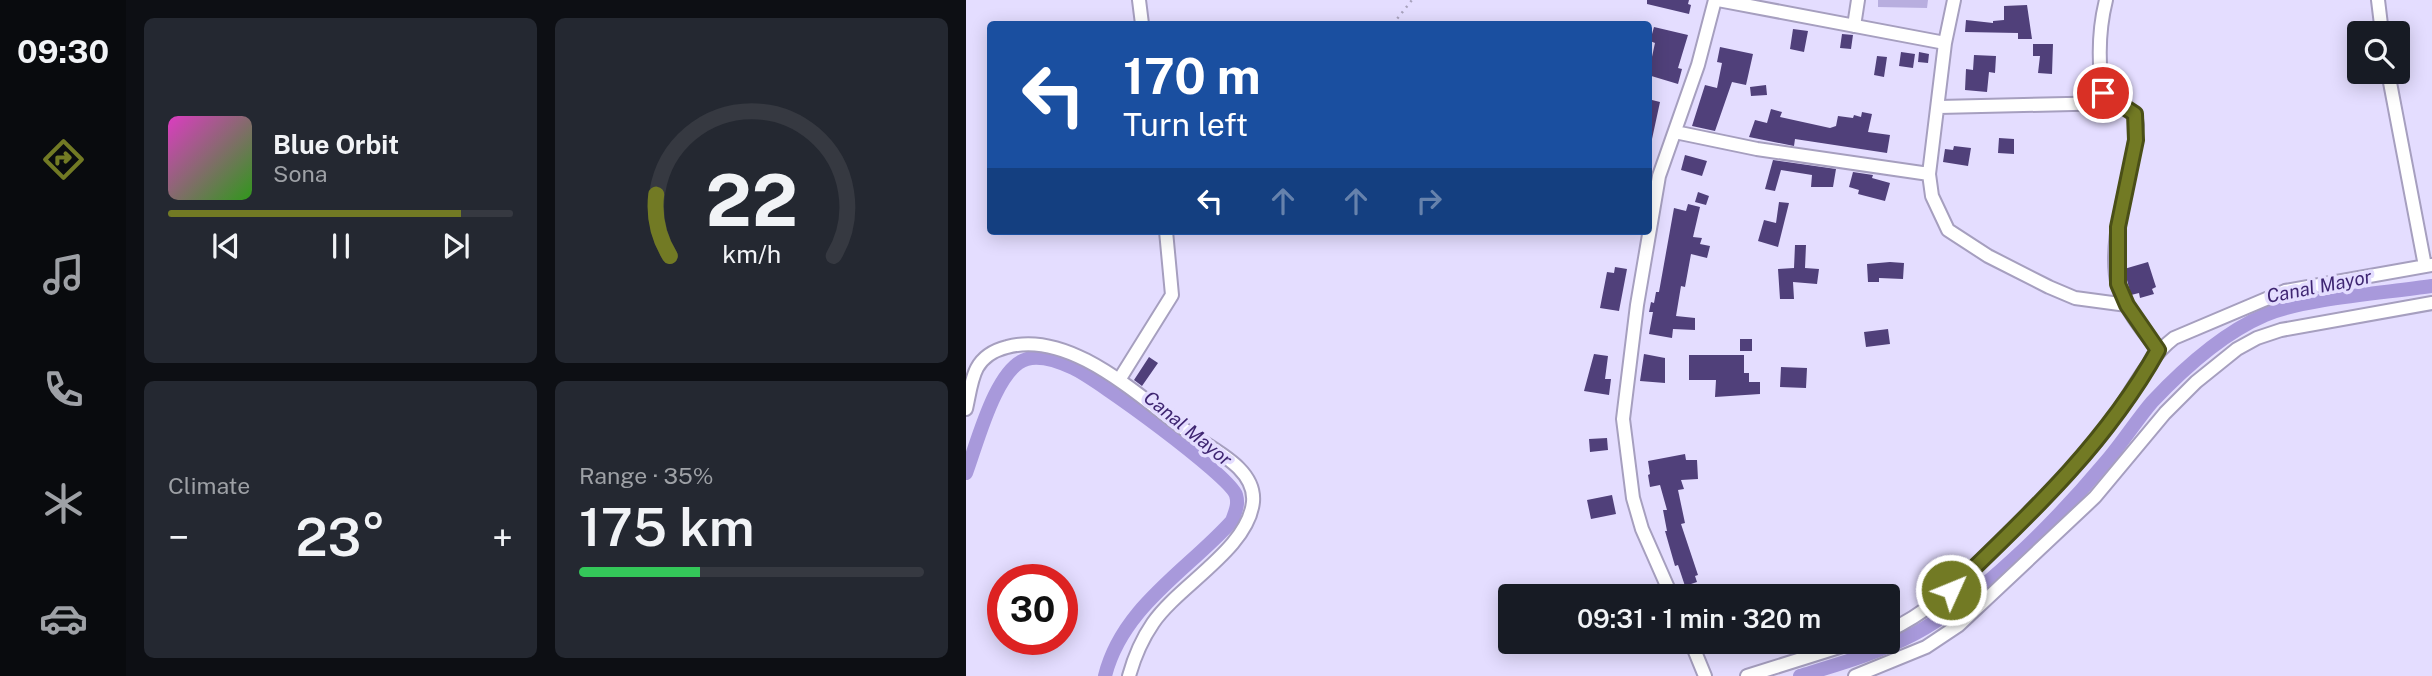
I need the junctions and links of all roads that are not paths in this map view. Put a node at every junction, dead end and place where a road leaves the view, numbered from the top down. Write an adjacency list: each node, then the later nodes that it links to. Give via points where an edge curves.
1 (1139, 0): 7 (street)
2 (1716, 0): 9 (street); 14 (street)
3 (1858, 0): 9 (street)
4 (1954, 0): 10 (street)
5 (2106, 0): 12 (street, via 2098,66 2103,93)
6 (2378, 0): 8 (street)
7 (1142, 21)
8 (2381, 21)
9 (1854, 26): 10 (street)
10 (1945, 43): 13 (street)
11 (2390, 84): 19 (street)
12 (2114, 103): 13 (street); 21 (street, via 2135,114 2137,125 2118,227 2118,284)
13 (1939, 107): 15 (street)
14 (1675, 132): 15 (street); 16 (street)
15 (1929, 174): 21 (street, via 1932,196 1948,230 1988,256 2075,298)
16 (1652, 213)
17 (1167, 235): 23 (street, via 1172,295)
18 (1648, 235): 25 (street, via 1623,419 1633,498)
19 (2428, 266): 22 (street, via 2285,291 2174,338)
20 (2432, 303): 32 (street, via 2281,330 2237,349 2165,413 2095,497 1959,625 1926,647)
21 (2127, 305): 22 (street)
22 (2158, 350): 26 (street, via 2110,424 2046,498 1951,590)
23 (1119, 380): 24 (street, via 1048,345 1025,342 994,350 977,368); 29 (street, via 1239,468 1250,480 1253,501 1239,535 1153,623)
24 (966, 409)
25 (1666, 584)
26 (1900, 625)
27 (1696, 654): 30 (street)
28 (1817, 654): 31 (street)
29 (1129, 676)
30 (1705, 676)
31 (1747, 676)
32 (1855, 676)

